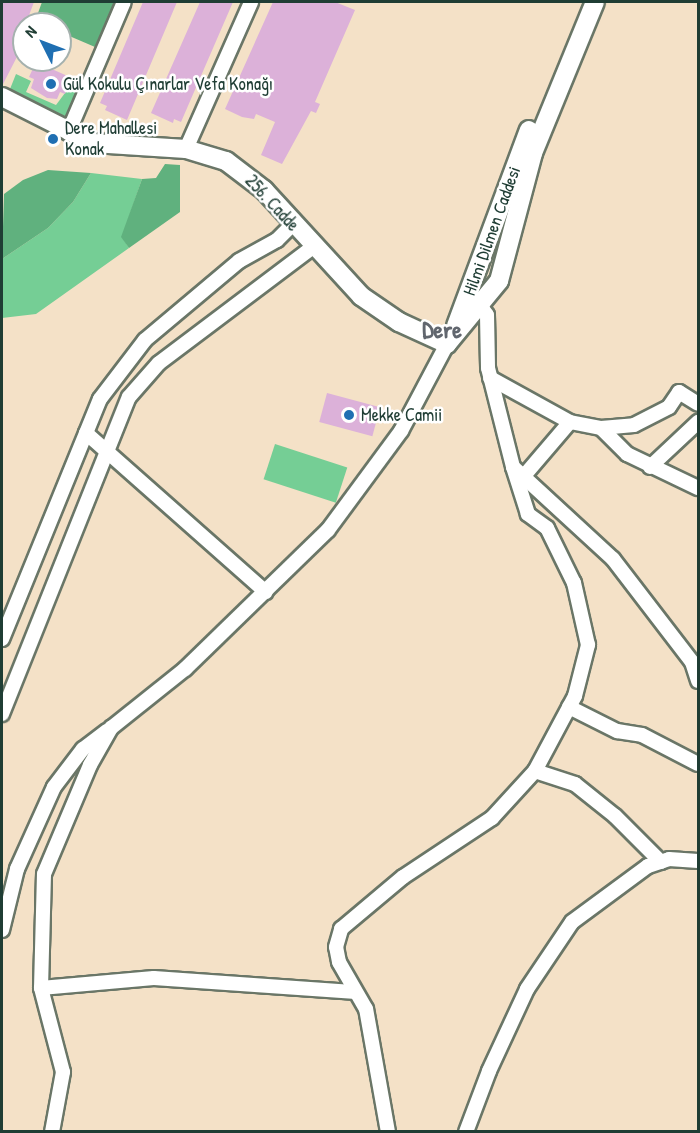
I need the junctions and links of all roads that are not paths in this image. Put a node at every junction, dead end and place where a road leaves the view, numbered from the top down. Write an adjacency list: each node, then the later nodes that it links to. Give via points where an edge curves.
1 (124, 2): 6 (street)
2 (251, 2): 7 (street)
3 (581, 2): 8 (street, Hilmi Dilmen Caddesi)
4 (595, 2): 8 (street, Hilmi Dilmen Caddesi)
5 (2, 97): 6 (street, 256. Cadde)
6 (68, 133): 7 (street, 256. Cadde, via 104,145)
7 (186, 149): 9 (street, 256. Cadde, via 213,155 237,168 264,190)
8 (518, 177): 11 (street, Hilmi Dilmen Caddesi, via 501,275)
9 (293, 224): 10 (street, 256. Cadde); 18 (street, via 277,240 239,261 145,340 100,399)
10 (313, 247): 12 (street, 256. Cadde, via 376,307); 19 (street, via 154,368 121,412)
11 (476, 300): 12 (street, Hilmi Dilmen Caddesi); 13 (street, via 489,327)
12 (447, 344): 24 (street, via 401,431 328,530)
13 (490, 378): 15 (street); 20 (street)
14 (699, 404): 17 (street, via 679,392 669,407 634,425)
15 (570, 422): 17 (street); 22 (street)
16 (699, 422): 21 (street)
17 (601, 428): 21 (street, via 627,454)
18 (86, 433): 19 (street); 25 (street)
19 (108, 452): 24 (street); 28 (street)
20 (513, 467): 22 (street); 27 (street, via 528,514 547,528 574,583 588,645)
21 (650, 467): 23 (street)
22 (523, 477): 26 (street, via 613,559 692,662)
23 (699, 488)
24 (267, 592): 29 (street, via 185,669)
25 (2, 639)
26 (699, 681)
27 (569, 707): 30 (street, via 617,730 642,735); 31 (street)
28 (2, 714)
29 (111, 728): 34 (street, via 83,749 54,787 18,869); 35 (street, via 74,797 44,874)
30 (699, 764)
31 (535, 771): 33 (street, via 575,784 615,816); 36 (street, via 492,818 403,877 341,929 336,947)
32 (699, 861): 33 (street)
33 (661, 862): 39 (street, via 619,886 572,922 558,938 527,989)
34 (2, 930)
35 (41, 987): 36 (street, via 154,978); 37 (street, via 63,1072)
36 (353, 992): 38 (street, via 366,1009)
37 (52, 1131)
38 (388, 1131)
39 (466, 1131)

